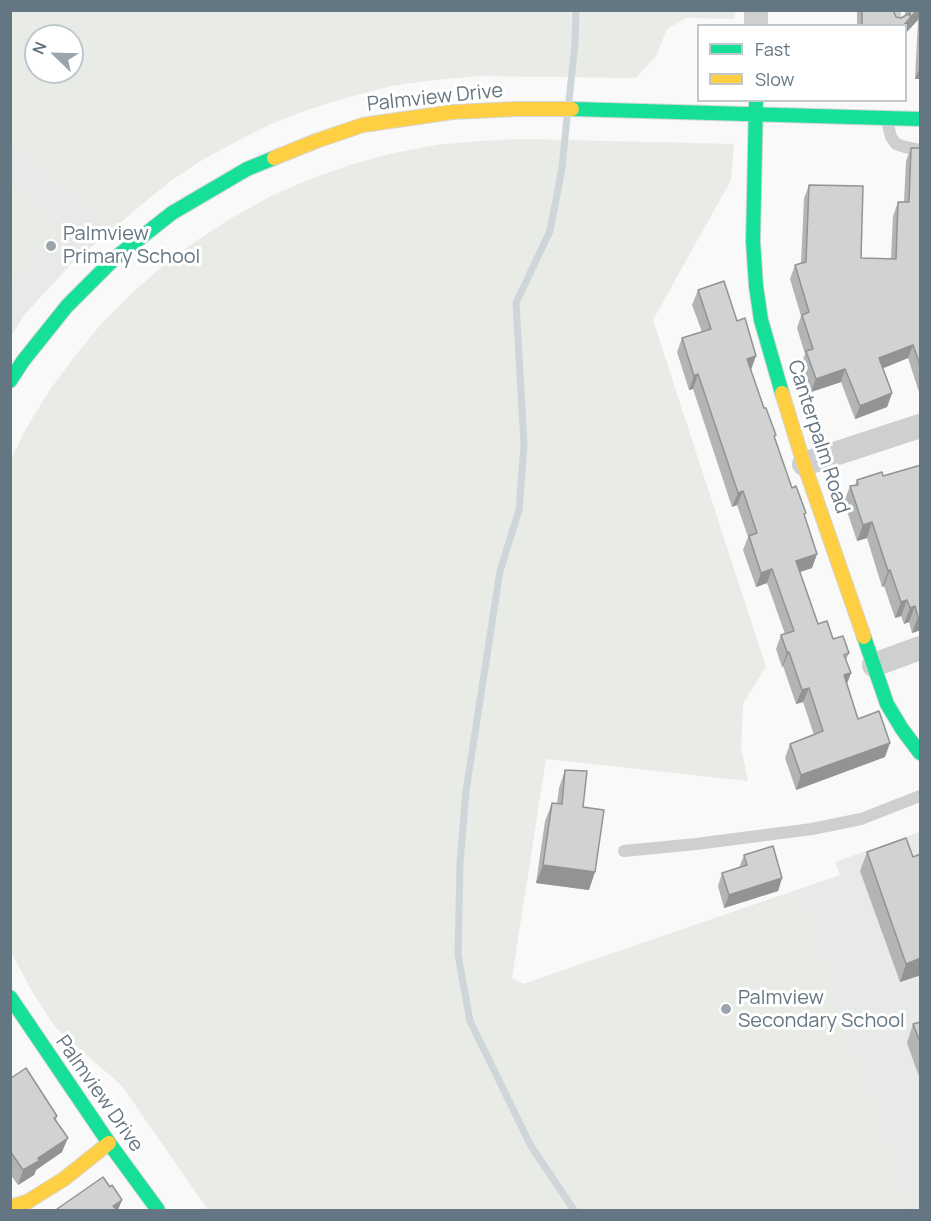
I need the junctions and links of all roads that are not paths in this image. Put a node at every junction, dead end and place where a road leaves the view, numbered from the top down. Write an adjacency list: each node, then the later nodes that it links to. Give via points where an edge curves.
1 (756, 108): 2 (street, Palmview Drive); 5 (street, Palmview Drive, via 453,112 363,125 316,141 246,169 172,213 115,258 67,306); 7 (street, Canterpalm Road, via 756,286 768,346)
2 (890, 115): 3 (street, Palmview Drive); 4 (lane, via 891,137 896,144)
3 (921, 119)
4 (921, 150)
5 (10, 381)
6 (921, 426): 7 (street)
7 (804, 464): 9 (street, Canterpalm Road)
8 (921, 648): 9 (street)
9 (874, 665): 10 (street, Canterpalm Road, via 887,704)
10 (921, 753)
11 (921, 796): 12 (lane, via 861,819 812,829)
12 (624, 851)
13 (10, 997): 14 (street, Palmview Drive)
14 (109, 1143): 15 (street, via 64,1179 27,1202); 16 (street, Palmview Drive)
15 (10, 1207)
16 (158, 1210)

